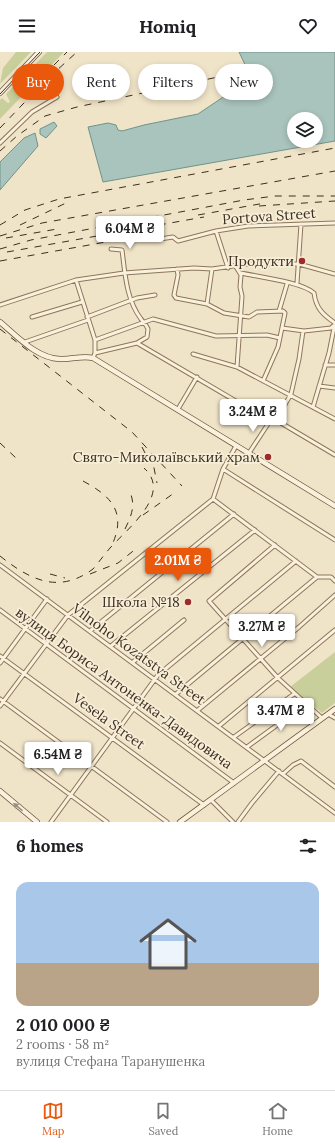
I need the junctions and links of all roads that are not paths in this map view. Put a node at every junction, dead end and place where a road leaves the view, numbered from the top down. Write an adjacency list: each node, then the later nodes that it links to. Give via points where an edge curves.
1 (39, 52): 2 (street)
2 (0, 93)
3 (52, 100): 4 (street, via 42,104 24,118)
4 (0, 143)
5 (335, 223): 6 (street, Portova Street)
6 (301, 224): 7 (street, Portova Street, via 248,226); 10 (street)
7 (216, 231): 8 (street, Portova Street, via 178,241 173,237); 12 (street)
8 (160, 239)
9 (111, 249): 15 (street, via 122,250)
10 (299, 264): 11 (street, via 247,264); 17 (street); 20 (street)
11 (236, 267): 12 (street); 16 (street)
12 (228, 268): 14 (street)
13 (177, 269): 14 (street); 15 (street); 24 (street, via 175,297)
14 (212, 269): 24 (street)
15 (124, 273): 18 (street); 22 (street)
16 (241, 273): 19 (street); 27 (street, via 242,296)
17 (335, 274)
18 (76, 280): 23 (street); 25 (street)
19 (288, 284): 20 (street); 26 (street)
20 (297, 284): 32 (street, via 309,288 314,293 316,304 323,315)
21 (155, 295): 22 (street)
22 (133, 300): 29 (street); 31 (street)
23 (82, 302): 28 (street); 29 (street)
24 (207, 304): 27 (street, via 224,313)
25 (0, 306)
26 (279, 311): 27 (street, via 257,312 248,317); 33 (street, via 286,314)
27 (239, 316): 35 (street)
28 (32, 317)
29 (88, 318): 37 (street); 38 (street)
30 (0, 322): 38 (street)
31 (144, 322): 35 (street, via 153,319 216,336); 37 (street); 39 (street, via 148,335)
32 (335, 324): 34 (street, via 331,328); 43 (street)
33 (282, 328): 34 (street); 36 (street)
34 (303, 330): 50 (street)
35 (238, 336): 36 (street, via 267,335); 45 (street)
36 (280, 338): 47 (street)
37 (95, 340): 40 (street)
38 (25, 342): 42 (street, via 48,357)
39 (137, 343): 40 (street); 46 (street)
40 (96, 353): 42 (street)
41 (193, 354): 45 (street)
42 (93, 358): 52 (street)
43 (325, 365): 44 (street); 48 (street)
44 (335, 365)
45 (237, 367): 47 (street)
46 (197, 377): 52 (street); 55 (street)
47 (263, 381): 50 (street)
48 (319, 386): 49 (street); 51 (street)
49 (335, 388)
50 (290, 396): 51 (street); 54 (street)
51 (312, 407): 53 (street)
52 (178, 409): 56 (street)
53 (335, 419)
54 (276, 420): 55 (street); 58 (street)
55 (270, 421): 57 (street)
56 (236, 446): 57 (street); 59 (street)
57 (249, 454): 61 (street)
58 (335, 455)
59 (223, 469): 60 (street); 64 (street)
60 (212, 499): 62 (street); 75 (street)
61 (335, 506)
62 (234, 514): 63 (street); 80 (street)
63 (254, 530): 65 (street); 83 (street)
64 (335, 540)
65 (275, 545): 66 (street); 77 (street, via 209,601)
66 (296, 561): 69 (street); 77 (street)
67 (0, 565): 73 (street, Vilnoho Kozatstva Street)
68 (335, 574): 70 (street)
69 (317, 577): 70 (street); 81 (street)
70 (331, 577): 71 (street)
71 (335, 581)
72 (335, 595): 86 (street)
73 (47, 600): 75 (street, Vilnoho Kozatstva Street); 78 (street)
74 (0, 610): 78 (street, вулиця Бориса Антоненка-Давидовича)
75 (68, 615): 80 (street, Vilnoho Kozatstva Street); 82 (street)
76 (184, 620): 87 (street)
77 (226, 620): 81 (street); 91 (street)
78 (25, 629): 82 (street, вулиця Бориса Антоненка-Давидовича); 85 (street)
79 (335, 630): 90 (street)
80 (90, 631): 83 (street, Vilnoho Kozatstva Street)
81 (243, 639): 86 (street); 92 (street)
82 (46, 644): 89 (street); 98 (street, вулиця Бориса Антоненка-Давидовича)
83 (111, 646): 87 (street, Vilnoho Kozatstva Street)
84 (0, 656): 85 (street, Vesela Street)
85 (4, 658): 88 (street); 89 (street, Vesela Street)
86 (261, 659): 90 (street); 100 (street)
87 (133, 662): 91 (street, Vilnoho Kozatstva Street)
88 (0, 663)
89 (25, 674): 95 (street); 106 (street, Vesela Street)
90 (278, 678): 93 (street); 104 (street)
91 (155, 679): 92 (street, Vilnoho Kozatstva Street); 98 (street)
92 (176, 694): 100 (street, Vilnoho Kozatstva Street)
93 (294, 694): 96 (street); 105 (street)
94 (0, 699): 95 (street)
95 (4, 702): 97 (street); 110 (street)
96 (306, 704): 102 (street); 108 (street)
97 (0, 706)
98 (134, 709): 106 (street); 113 (street, вулиця Бориса Антоненка-Давидовича)
99 (335, 709): 101 (street)
100 (198, 710): 104 (street, Vilnoho Kozatstva Street)
101 (328, 714): 102 (street); 103 (street)
102 (322, 718): 109 (street)
103 (335, 718)
104 (219, 726): 105 (street, Vilnoho Kozatstva Street)
105 (234, 737): 108 (street, Vilnoho Kozatstva Street)
106 (113, 738): 110 (street); 118 (street, Vesela Street)
107 (0, 743): 116 (street)
108 (247, 747): 109 (street, Vilnoho Kozatstva Street)
109 (265, 760): 111 (street, Vilnoho Kozatstva Street); 113 (street)
110 (92, 767): 116 (street); 123 (street)
111 (279, 771): 112 (street, Vilnoho Kozatstva Street); 126 (street)
112 (283, 774): 114 (street, via 300,761); 119 (street, Vilnoho Kozatstva Street)
113 (234, 783): 117 (street)
114 (335, 787)
115 (0, 791): 120 (street, one-way to 115)
116 (72, 796): 121 (street); 122 (street)
117 (211, 800): 118 (street); 125 (street)
118 (204, 805): 124 (street)
119 (335, 813)
120 (37, 822)
121 (52, 822)
122 (107, 822)
123 (167, 822)
124 (180, 822)
125 (233, 822)
126 (238, 822)

